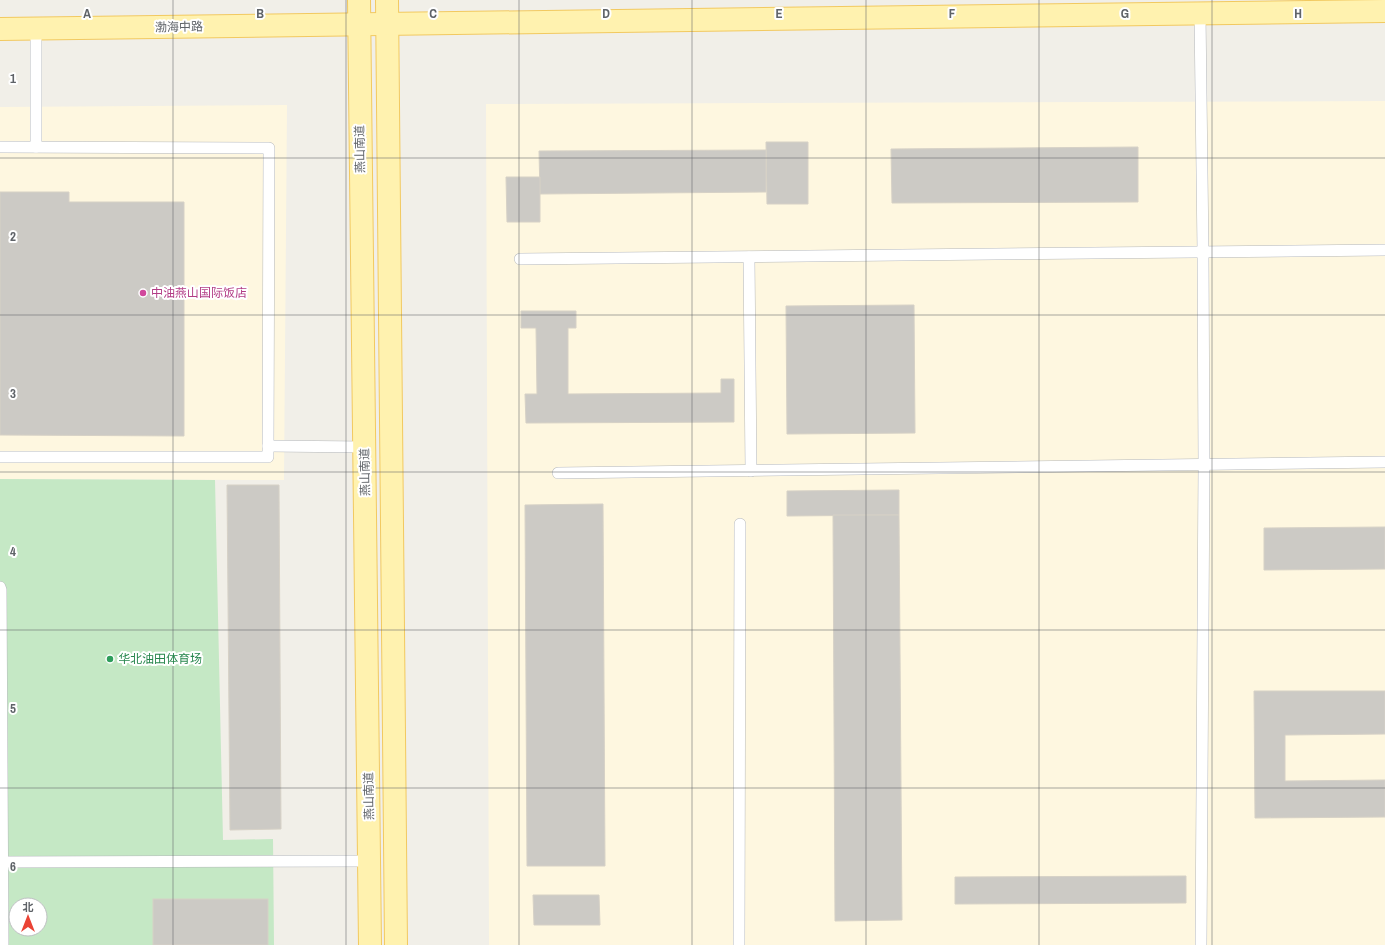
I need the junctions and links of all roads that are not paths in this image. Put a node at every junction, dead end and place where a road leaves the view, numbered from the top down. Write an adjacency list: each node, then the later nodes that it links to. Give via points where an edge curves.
1 (359, 0): 5 (main road, 燕山南道)
2 (387, 0): 6 (main road)
3 (1385, 11): 4 (main road, 渤海中路)
4 (1200, 14): 6 (main road, 渤海中路); 12 (lane)
5 (359, 24): 6 (main road, 渤海中路); 7 (main road, 渤海中路); 16 (main road, 燕山南道)
6 (387, 24): 28 (main road)
7 (36, 28): 8 (main road, 渤海中路); 10 (lane)
8 (0, 29)
9 (0, 147): 10 (lane)
10 (36, 147): 15 (lane, via 269,148)
11 (1385, 250): 12 (lane)
12 (1203, 252): 13 (lane); 19 (lane)
13 (748, 257): 14 (lane); 20 (lane)
14 (520, 259)
15 (268, 446): 16 (lane); 17 (lane, via 268,457)
16 (364, 447): 24 (main road, 燕山南道)
17 (0, 457)
18 (1385, 462): 19 (lane)
19 (1204, 465): 20 (lane); 30 (lane)
20 (751, 471): 21 (lane)
21 (558, 473)
22 (740, 524): 29 (lane)
23 (0, 587): 25 (lane)
24 (369, 861): 25 (lane); 27 (main road, 燕山南道)
25 (2, 862): 26 (lane)
26 (3, 945)
27 (370, 945)
28 (396, 945)
29 (739, 945)
30 (1201, 945)

